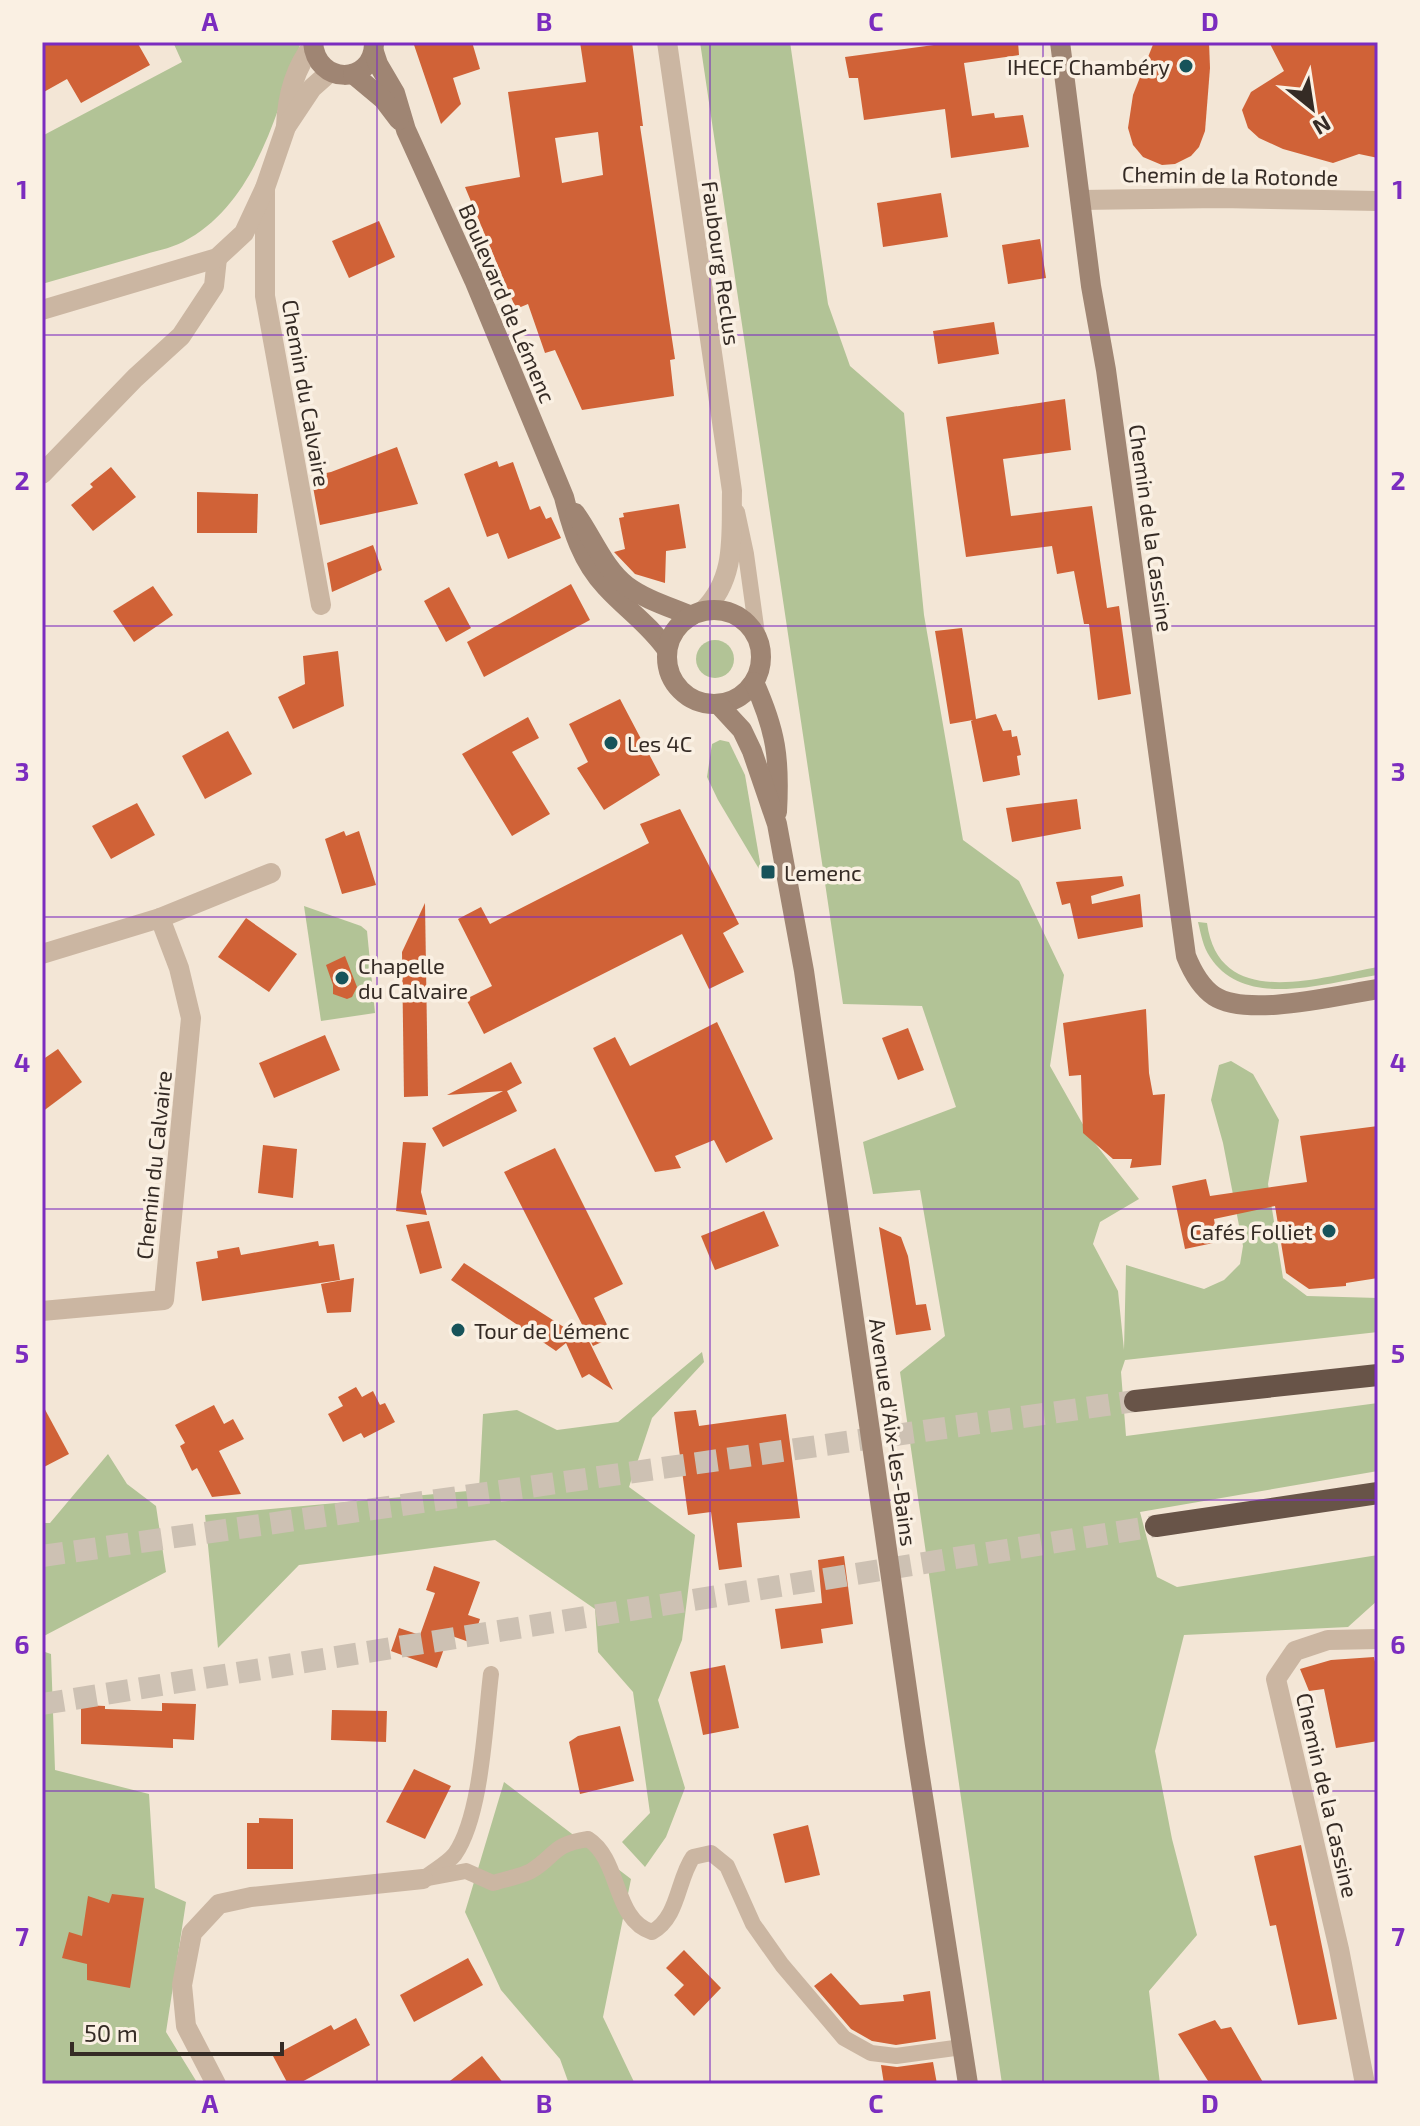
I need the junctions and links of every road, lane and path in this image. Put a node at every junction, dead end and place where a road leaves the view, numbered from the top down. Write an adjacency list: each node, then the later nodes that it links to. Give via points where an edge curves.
1 (667, 42): 15 (street, Faubourg Reclus)
2 (1060, 42): 10 (main road, Chemin de la Cassine)
3 (313, 43): 5 (main road, via 321,65); 7 (street, via 287,98)
4 (374, 47): 6 (main road, via 370,62); 8 (main road, Boulevard de Lémenc)
5 (330, 72): 6 (main road); 7 (street, via 312,88)
6 (353, 74): 8 (main road, Boulevard de Lémenc, via 383,99)
7 (286, 127): 9 (street)
8 (406, 130): 16 (main road, Boulevard de Lémenc)
9 (265, 188): 12 (street, via 244,233); 17 (street, Chemin du Calvaire, via 265,296)
10 (1081, 200): 11 (street, Chemin de la Rotonde); 27 (main road, Chemin de la Cassine, via 1186,956 1213,995 1229,1003 1253,1006)
11 (1378, 201)
12 (217, 258): 13 (street); 14 (street, via 214,286 181,336)
13 (42, 310)
14 (42, 474)
15 (732, 491): 18 (street, Faubourg Reclus, via 731,557 720,590); 19 (lane, Faubourg Reclus)
16 (564, 497): 18 (main road, Boulevard de Lémenc, via 625,584 645,597); 20 (main road, Boulevard de Lémenc, via 592,570)
17 (321, 605)
18 (697, 614): 19 (main road, via 720,610 737,615); 20 (main road, via 679,625)
19 (758, 641): 21 (main road, via 761,662)
20 (667, 650): 22 (main road, via 668,667 686,694)
21 (754, 682): 22 (main road, via 744,693); 23 (main road, Avenue d'Aix-les-Bains, via 776,743)
22 (718, 704): 23 (main road, Avenue d'Aix-les-Bains, via 742,730)
23 (777, 824): 36 (main road, Avenue d'Aix-les-Bains, via 804,971)
24 (271, 873): 25 (street)
25 (160, 918): 26 (street); 28 (street, Chemin du Calvaire, via 191,1018 164,1300)
26 (42, 954)
27 (1378, 989)
28 (42, 1311)
29 (1378, 1375): 30 (highway)
30 (1135, 1401)
31 (1378, 1493): 32 (highway)
32 (1156, 1526)
33 (1378, 1639): 39 (street, Chemin de la Cassine, via 1328,1640 1295,1651 1276,1679)
34 (491, 1674): 35 (lane, via 465,1835 454,1857)
35 (423, 1879): 36 (lane, via 466,1871 493,1883 532,1870 570,1841 588,1839 604,1854 633,1919 652,1932 670,1912 693,1857 711,1853 727,1866 753,1924 782,1965 844,2038 871,2053 896,2056); 37 (street, via 219,1904 192,1933 182,1985 186,2026)
36 (962, 2047): 38 (main road, Avenue d'Aix-les-Bains)
37 (216, 2084)
38 (968, 2084)
39 (1365, 2084)

